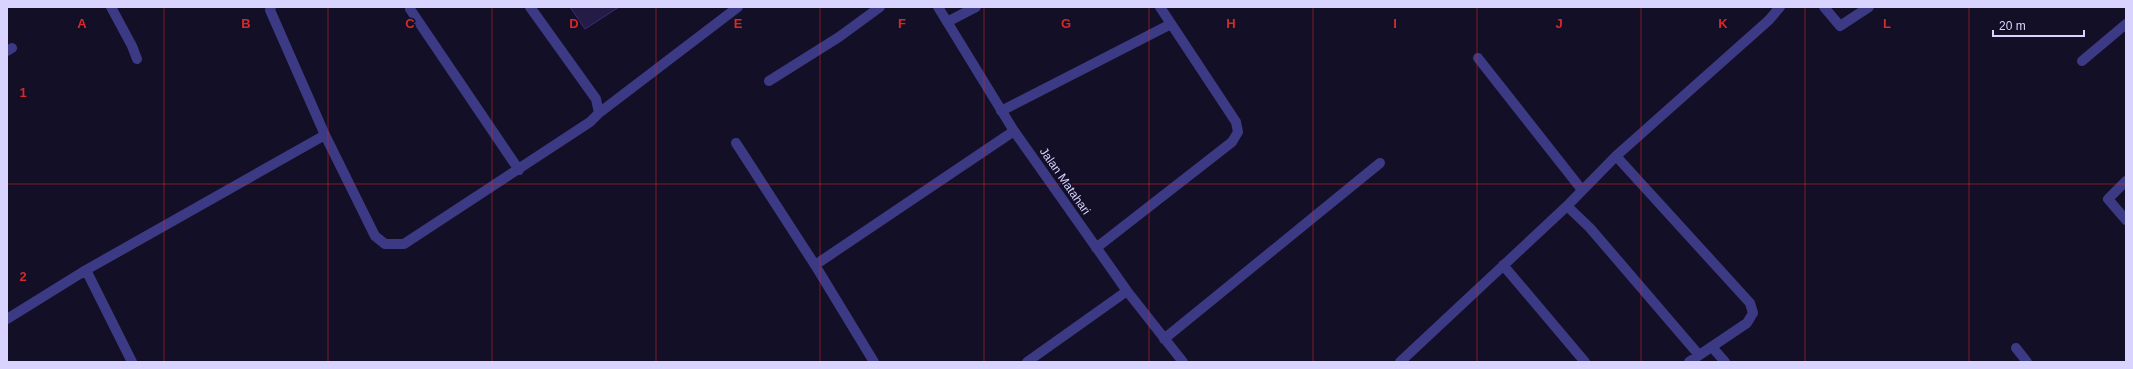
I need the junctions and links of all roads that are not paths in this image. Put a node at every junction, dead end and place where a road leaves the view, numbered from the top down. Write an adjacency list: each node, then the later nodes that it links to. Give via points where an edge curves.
1 (111, 7): 17 (street)
2 (271, 7): 23 (street, via 270,10)
3 (530, 7): 21 (street, via 596,99)
4 (738, 7): 21 (street)
5 (880, 7): 19 (street)
6 (938, 7): 13 (street, Jalan Matahari)
7 (976, 7): 13 (street)
8 (1160, 7): 14 (street)
9 (1780, 7): 25 (street, via 1769,20)
10 (1824, 7): 11 (street, via 1840,26)
11 (1869, 7)
12 (410, 9): 27 (street)
13 (948, 22): 20 (street, Jalan Matahari)
14 (1171, 24): 20 (street); 32 (street, via 1236,122 1238,132 1232,142)
15 (2126, 24): 18 (street)
16 (1478, 58): 29 (street)
17 (137, 59)
18 (2082, 61)
19 (769, 82)
20 (1001, 111): 22 (street, Jalan Matahari)
21 (598, 113): 27 (street, via 590,122)
22 (1014, 131): 32 (street, Jalan Matahari); 34 (street)
23 (325, 135): 27 (street, via 375,236 385,244 404,244); 35 (street)
24 (736, 143): 34 (street)
25 (1616, 156): 29 (street); 39 (street, via 1750,303 1753,313 1747,323)
26 (1380, 163): 38 (street)
27 (519, 170)
28 (2126, 181): 31 (street, via 2108,199)
29 (1582, 190): 30 (street)
30 (1567, 206): 33 (street); 41 (street, via 1590,228)
31 (2126, 220)
32 (1096, 248): 36 (street, Jalan Matahari)
33 (1503, 264): 46 (street); 47 (street)
34 (815, 265): 43 (street)
35 (86, 270): 37 (street); 42 (street)
36 (1127, 291): 38 (street, Jalan Matahari); 44 (street)
37 (7, 319)
38 (1164, 339): 45 (street, Jalan Matahari)
39 (1712, 346): 41 (street); 49 (street)
40 (2016, 348): 50 (street)
41 (1699, 356): 48 (street)
42 (132, 362)
43 (874, 362)
44 (1027, 362)
45 (1183, 362)
46 (1400, 362)
47 (1585, 362)
48 (1689, 362)
49 (1725, 362)
50 (2027, 362)

